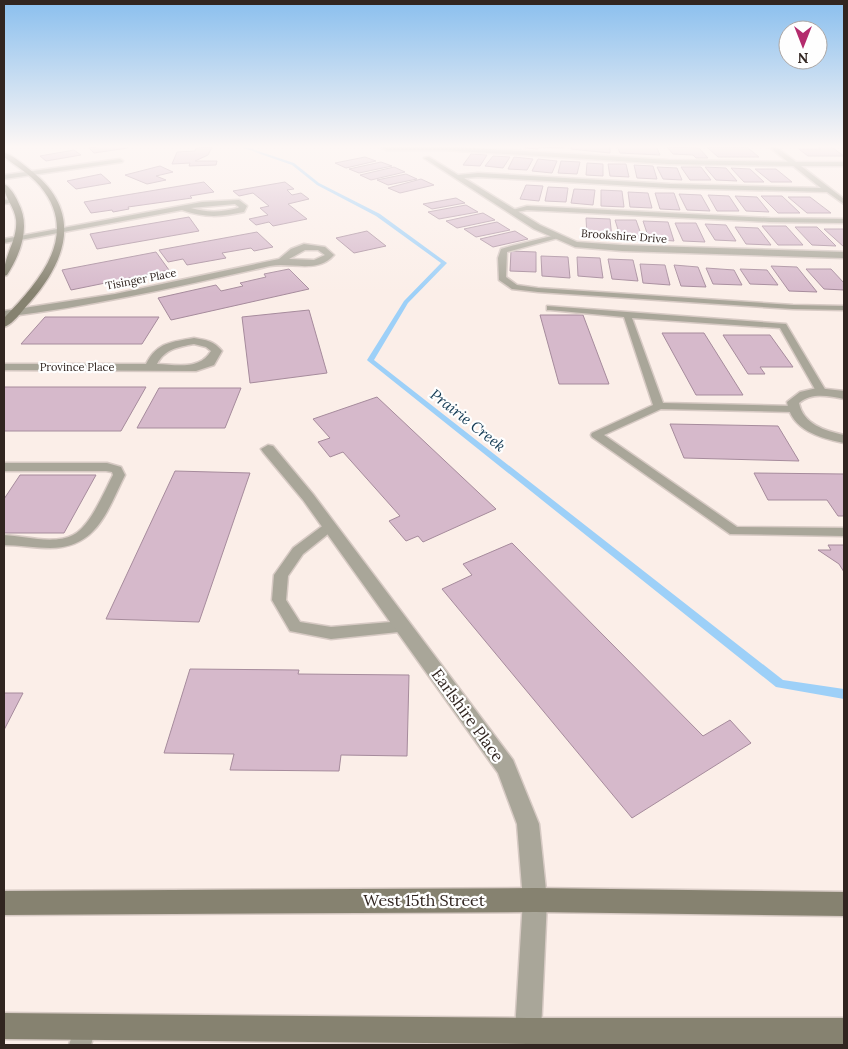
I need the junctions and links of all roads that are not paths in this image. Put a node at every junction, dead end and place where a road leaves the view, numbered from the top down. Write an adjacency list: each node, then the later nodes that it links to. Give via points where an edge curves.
1 (10, 195): 5 (main road)
2 (49, 195): 11 (main road, via 61,219)
3 (486, 195): 9 (street, Brookshire Drive)
4 (841, 196): 7 (street)
5 (14, 201): 6 (lane); 13 (main road, via 22,219)
6 (4, 202)
7 (844, 202)
8 (183, 208): 8 (street, via 220,202 236,202 243,206 241,210 217,215); 11 (street)
9 (512, 211): 10 (lane, via 527,208); 12 (street, Brookshire Drive)
10 (844, 221)
11 (60, 231): 13 (street); 20 (main road, via 59,248 50,271)
12 (556, 237): 15 (street, Brookshire Drive, via 575,244 622,248); 19 (lane, via 504,251 502,278 515,287 538,290)
13 (19, 239): 14 (street); 17 (main road)
14 (4, 241)
15 (844, 255)
16 (282, 261): 20 (street, Tisinger Place, via 148,290)
17 (4, 273)
18 (550, 308): 22 (lane)
19 (844, 308)
20 (14, 313): 21 (street, Tisinger Place); 23 (main road)
21 (4, 314)
22 (627, 315): 26 (lane, via 783,326); 28 (lane)
23 (4, 324)
24 (151, 366): 24 (street, Province Place, via 157,354 170,346 194,341 210,344 217,351 210,363 196,368 176,370); 25 (street, Province Place)
25 (4, 367)
26 (821, 391): 27 (street); 29 (street, via 798,396 793,402)
27 (844, 395)
28 (659, 406): 29 (lane); 34 (lane, via 596,435 734,531)
29 (793, 409): 30 (street, via 798,417 819,432)
30 (844, 439)
31 (268, 449): 33 (street, Earlshire Place)
32 (4, 467): 35 (lane, via 107,467 117,470 119,476 95,520 79,539 61,543)
33 (329, 527): 36 (street, Earlshire Place); 36 (lane, via 298,551 281,575 279,600 294,627 331,633)
34 (844, 532)
35 (4, 540)
36 (403, 628): 37 (street, Earlshire Place, via 506,767 528,824)
37 (535, 900): 38 (main road, West 15th Street); 39 (main road, West 15th Street); 44 (street, Earlshire Place)
38 (4, 903)
39 (844, 904)
40 (4, 1026): 41 (main road)
41 (82, 1036): 43 (main road)
42 (832, 1036): 44 (main road)
43 (367, 1037): 44 (main road)
44 (528, 1038)

